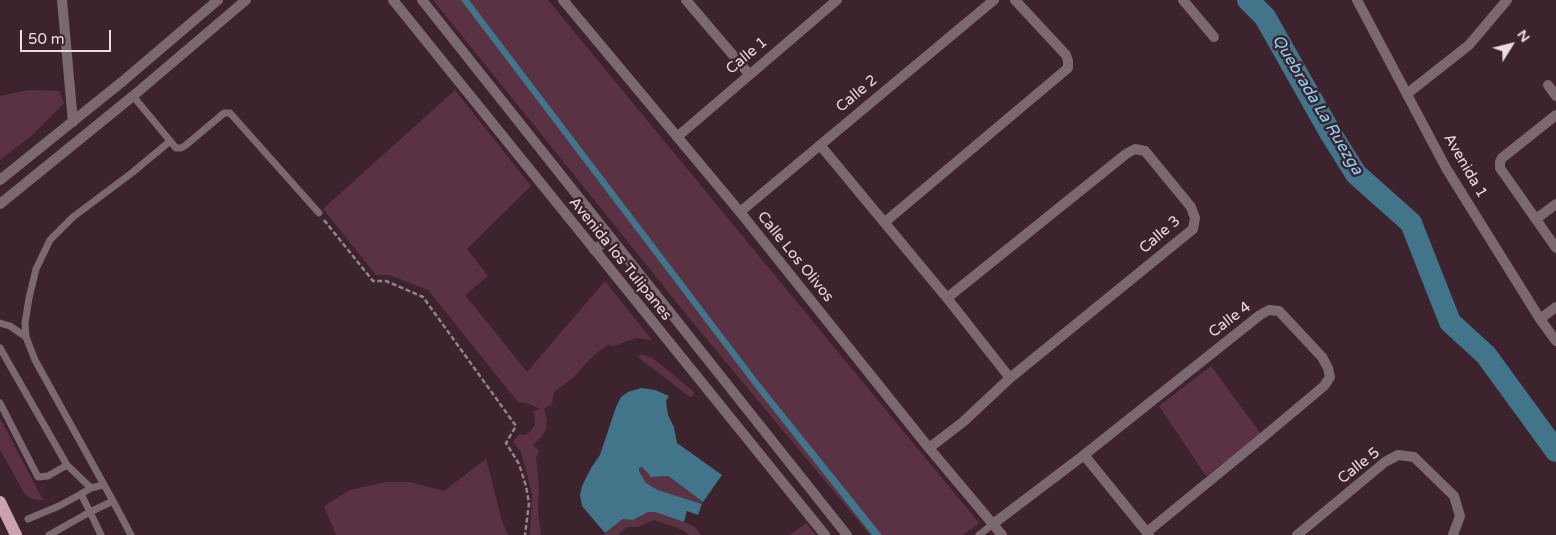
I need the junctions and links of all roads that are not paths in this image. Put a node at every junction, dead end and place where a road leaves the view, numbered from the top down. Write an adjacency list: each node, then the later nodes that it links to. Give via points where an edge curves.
1 (62, 0): 21 (street)
2 (218, 0): 21 (street)
3 (246, 0): 18 (street)
4 (393, 0): 34 (street, Avenida los Tulipanes)
5 (422, 0): 32 (street, Avenida los Tulipanes)
6 (563, 0): 22 (street, Calle Los Olivos)
7 (686, 0): 15 (street)
8 (838, 0): 15 (street, Calle 1)
9 (994, 0): 24 (street, Calle 2)
10 (1015, 0): 31 (street, via 1066,55 1068,68)
11 (1183, 0): 14 (street)
12 (1357, 0): 17 (street, Avenida 1)
13 (1507, 0): 17 (street, via 1469,45)
14 (1214, 37)
15 (749, 74): 22 (street, Calle 1)
16 (1548, 85): 19 (street)
17 (1408, 93): 37 (street, Avenida 1, via 1446,168)
18 (133, 96): 23 (lane); 26 (street)
19 (1556, 96)
20 (1556, 115): 30 (street, via 1500,162 1500,168)
21 (73, 122): 25 (street)
22 (677, 137): 28 (street, Calle Los Olivos)
23 (169, 142): 29 (lane, via 181,148 224,113 230,113); 39 (lane, via 73,216 50,240 36,269 25,322)
24 (820, 145): 28 (street, Calle 2); 31 (street)
25 (0, 180)
26 (0, 204)
27 (1556, 204): 30 (street)
28 (740, 212): 44 (street, Calle Los Olivos)
29 (319, 213)
30 (1536, 220): 33 (street)
31 (885, 222): 35 (street)
32 (610, 238): 34 (street); 61 (street, Avenida los Tulipanes)
33 (1556, 248)
34 (594, 250): 60 (street, Avenida los Tulipanes)
35 (947, 298): 42 (street); 42 (street, Calle 3, via 1135,149 1145,151 1191,207 1195,218 1193,229)
36 (1556, 307): 37 (street)
37 (1540, 319): 40 (street, Avenida 1)
38 (0, 323): 39 (lane)
39 (26, 338): 47 (lane)
40 (1556, 341)
41 (0, 348): 46 (lane)
42 (1010, 378): 44 (street, Calle 3, via 963,422)
43 (0, 403): 46 (lane, via 38,477 48,476)
44 (929, 448): 54 (street, Calle Los Olivos)
45 (1084, 455): 54 (street, Calle 4); 56 (street); 56 (street, Calle 4, via 1269,310 1279,311 1286,317 1322,357 1330,377 1324,386)
46 (67, 465): 48 (lane)
47 (102, 485): 48 (lane); 50 (lane)
48 (91, 488): 49 (lane)
49 (81, 494): 52 (lane); 53 (lane)
50 (113, 501): 52 (lane); 59 (lane)
51 (0, 502): 55 (main road)
52 (90, 512): 57 (lane); 58 (lane)
53 (28, 519)
54 (993, 524): 62 (lane); 63 (street, Calle Los Olivos)
55 (15, 528)
56 (1148, 533)
57 (49, 535)
58 (101, 535)
59 (131, 535)
60 (825, 535)
61 (847, 535)
62 (979, 535)
63 (1002, 535)
64 (1297, 535): 65 (street, Calle 5, via 1385,462 1398,455 1414,457 1454,496 1460,516)
65 (1453, 535)

